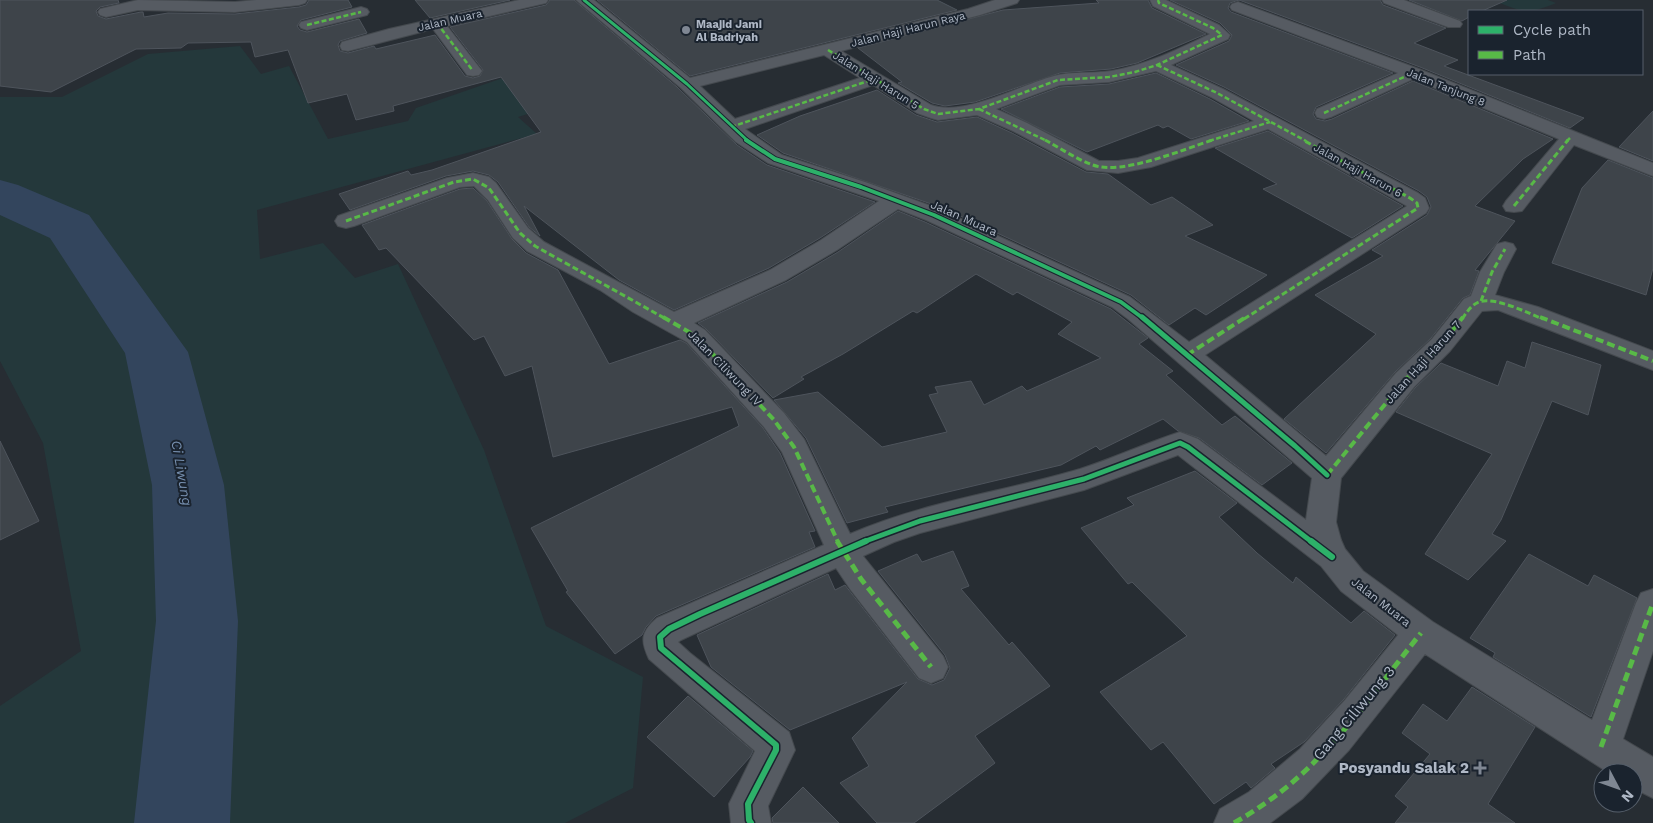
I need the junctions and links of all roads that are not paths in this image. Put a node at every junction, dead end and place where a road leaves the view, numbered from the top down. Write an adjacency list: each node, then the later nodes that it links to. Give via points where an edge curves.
1 (299, 0): 9 (street, via 235,6 138,5)
2 (584, 0): 20 (street, Jalan Muara)
3 (1011, 0): 15 (street, Jalan Haji Harun Raya)
4 (1158, 0): 16 (street, Jalan Haji Harun 5, via 1222,35)
5 (1390, 0): 11 (street)
6 (529, 1): 10 (street, Jalan Muara)
7 (356, 6): 12 (street); 13 (street)
8 (1238, 7): 18 (street, Jalan Tanjung 8)
9 (106, 12)
10 (438, 23): 13 (street, Jalan Muara); 17 (street)
11 (1454, 24)
12 (307, 25)
13 (389, 34): 14 (street, Jalan Muara)
14 (348, 46)
15 (828, 50): 19 (street, Jalan Haji Harun 5); 20 (street, Jalan Haji Harun Raya)
16 (1157, 65): 21 (street, Jalan Haji Harun 5, via 1109,77 1058,80); 23 (street, Jalan Haji Harun 6)
17 (473, 71)
18 (1413, 73): 22 (street); 25 (street, Jalan Tanjung 8)
19 (874, 79): 21 (street, Jalan Haji Harun 5, via 924,110 938,114); 24 (street)
20 (687, 84): 24 (street, Jalan Muara)
21 (979, 109): 23 (street, via 1103,168 1157,158)
22 (1324, 113)
23 (1270, 122): 33 (street, Jalan Haji Harun 6, via 1410,198 1418,208)
24 (731, 127): 27 (street, Jalan Muara, via 775,159)
25 (1570, 138): 26 (street, Jalan Tanjung 8); 28 (street)
26 (1653, 170)
27 (896, 200): 32 (street, via 778,275); 33 (street, Jalan Muara, via 1002,245 1121,302)
28 (1514, 206)
29 (346, 220): 32 (street, Jalan Ciliwung IV, via 454,182 470,178 479,180 488,185 527,240)
30 (1504, 249): 31 (street)
31 (1481, 301): 34 (street, via 1501,303); 35 (street, Jalan Haji Harun 7, via 1472,305 1441,345 1405,380)
32 (674, 322): 36 (street, Jalan Ciliwung IV, via 696,336 774,420 794,448)
33 (1187, 355): 35 (street, Jalan Muara)
34 (1653, 361)
35 (1327, 475): 37 (street, Jalan Muara, via 1321,522)
36 (842, 551): 37 (street, via 920,521 1084,479 1180,443); 40 (street, Jalan Ciliwung IV); 43 (street, via 700,614 660,637 661,648 666,653 776,745 748,804)
37 (1332, 557): 39 (street, Jalan Muara, via 1352,581)
38 (1653, 603): 41 (street)
39 (1421, 633): 41 (street, Jalan Muara); 44 (street, Gang Ciliwung 3, via 1320,756 1277,795)
40 (931, 667)
41 (1601, 747): 42 (street, Jalan Muara)
42 (1653, 779)
43 (751, 823)
44 (1234, 823)

